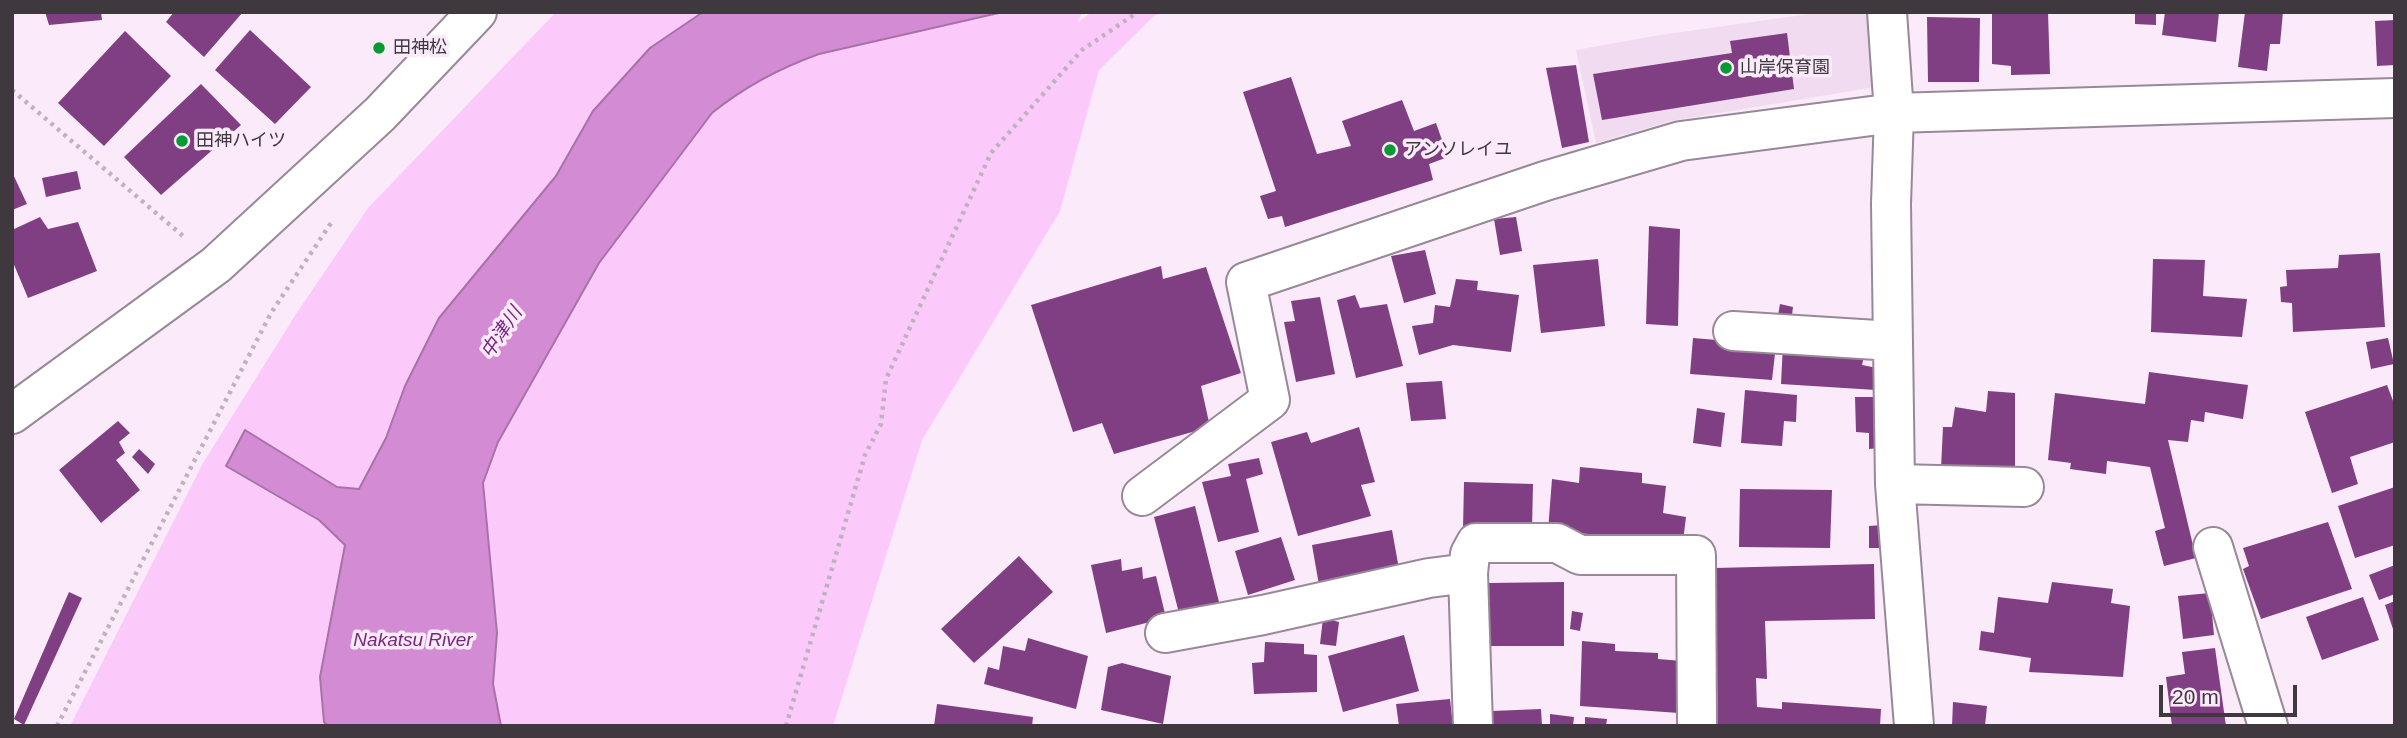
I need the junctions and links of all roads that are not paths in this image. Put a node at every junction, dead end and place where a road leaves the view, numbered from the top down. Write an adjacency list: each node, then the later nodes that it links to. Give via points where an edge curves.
1 (477, 12): 7 (street, via 380,114 216,265)
2 (1887, 12): 4 (street)
3 (2394, 108): 4 (street)
4 (1894, 113): 6 (street); 10 (street, via 1681,141 1545,181 1246,282 1270,400)
5 (1734, 331): 6 (street)
6 (1893, 341): 8 (street)
7 (12, 414)
8 (1895, 484): 9 (street); 16 (street)
9 (2024, 488)
10 (1142, 496)
11 (2213, 547): 17 (street)
12 (1468, 573): 13 (street); 14 (street); 15 (street, via 1476,543 1557,543 1580,555 1696,555)
13 (1164, 634)
14 (1473, 726)
15 (1697, 726)
16 (1914, 726)
17 (2268, 726)

